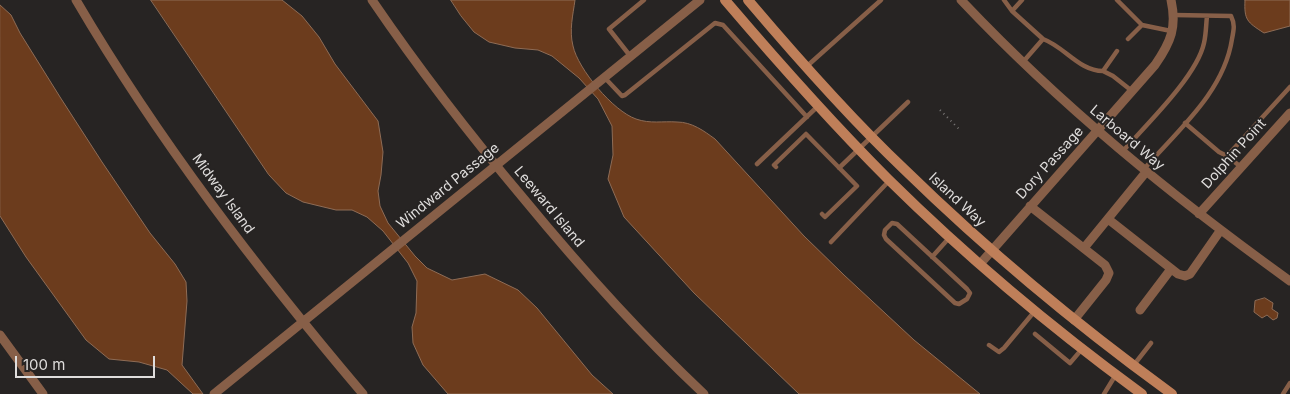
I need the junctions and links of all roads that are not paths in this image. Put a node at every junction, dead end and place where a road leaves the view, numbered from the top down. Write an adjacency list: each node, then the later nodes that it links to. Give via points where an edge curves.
1 (76, 0): 61 (street, Midway Island, via 200,188)
2 (372, 0): 39 (street, Leeward Island)
3 (644, 0): 21 (lane, via 610,29)
4 (700, 0): 21 (street, Windward Passage)
5 (725, 0): 29 (street)
6 (748, 0): 23 (street, Island Way)
7 (881, 0): 23 (lane)
8 (962, 0): 22 (street, Larboard Way)
9 (1004, 0): 13 (lane)
10 (1022, 0): 13 (lane)
11 (1117, 0): 16 (lane)
12 (1171, 0): 14 (street, Dory Passage)
13 (1012, 11): 18 (lane)
14 (1174, 15): 15 (lane); 17 (street, Dory Passage)
15 (1207, 16): 32 (lane, via 1231,16 1234,23 1231,49 1222,75); 36 (lane, via 1204,43 1196,64)
16 (1142, 24): 17 (lane); 19 (lane)
17 (1172, 32): 27 (street, Dory Passage, via 1166,49)
18 (1043, 39): 22 (lane); 24 (lane, via 1092,71)
19 (1128, 39)
20 (1117, 51): 24 (lane)
21 (631, 57): 25 (street, Windward Passage)
22 (1022, 63): 33 (street, Larboard Way)
23 (806, 67): 34 (street, Island Way)
24 (1103, 71): 27 (lane)
25 (602, 80): 31 (lane, via 625,96 715,23 723,25); 39 (street, Windward Passage)
26 (1290, 87): 37 (lane)
27 (1132, 91): 33 (street, Dory Passage)
28 (908, 102): 34 (lane)
29 (818, 106): 31 (lane); 35 (street)
30 (1290, 113): 41 (street, Dolphin Point)
31 (806, 117): 38 (lane)
32 (1185, 123): 37 (lane); 43 (lane)
33 (1097, 130): 36 (street, Larboard Way); 45 (street, Dory Passage)
34 (871, 137): 35 (lane); 53 (street, Island Way)
35 (858, 149): 42 (lane); 44 (street)
36 (1122, 152): 43 (street, Larboard Way)
37 (1227, 156): 41 (lane)
38 (757, 164)
39 (496, 166): 61 (street, Windward Passage); 74 (street, Leeward Island, via 610,298)
40 (776, 167): 42 (lane, via 774,165 806,134)
41 (1241, 167): 47 (street, Dolphin Point)
42 (839, 168): 46 (lane, via 857,186 825,216)
43 (1144, 171): 47 (street, Larboard Way); 48 (street)
44 (890, 180): 50 (street); 51 (lane)
45 (1030, 206): 52 (street); 53 (street, Dory Passage)
46 (822, 214)
47 (1199, 214): 49 (street, Larboard Way)
48 (1108, 219): 52 (street); 56 (street)
49 (1220, 231): 56 (street, via 1190,274 1185,276); 57 (street, Larboard Way)
50 (950, 236): 54 (lane); 55 (street)
51 (831, 242)
52 (1084, 248): 60 (street, via 1105,265 1109,273)
53 (991, 250): 55 (street, Dory Passage); 60 (street, Island Way)
54 (932, 257): 54 (lane, via 897,224 892,223 885,230 886,239 947,297 954,303 963,302 970,293)
55 (980, 264): 59 (street)
56 (1171, 269): 58 (street)
57 (1290, 281)
58 (1140, 310)
59 (1035, 311): 65 (lane, via 999,352); 66 (street)
60 (1074, 320): 67 (street, Island Way)
61 (302, 322): 72 (street, Windward Passage); 73 (street, Midway Island)
62 (1035, 334): 66 (lane, via 1070,363)
63 (0, 335): 71 (street)
64 (1151, 343): 67 (lane)
65 (989, 345)
66 (1082, 349): 68 (street)
67 (1133, 366): 68 (street); 76 (street, Island Way)
68 (1119, 377): 70 (street); 75 (lane)
69 (1290, 383): 77 (lane)
70 (1140, 393)
71 (43, 394)
72 (214, 394)
73 (363, 394)
74 (704, 394)
75 (1104, 394)
76 (1172, 394)
77 (1283, 394)

